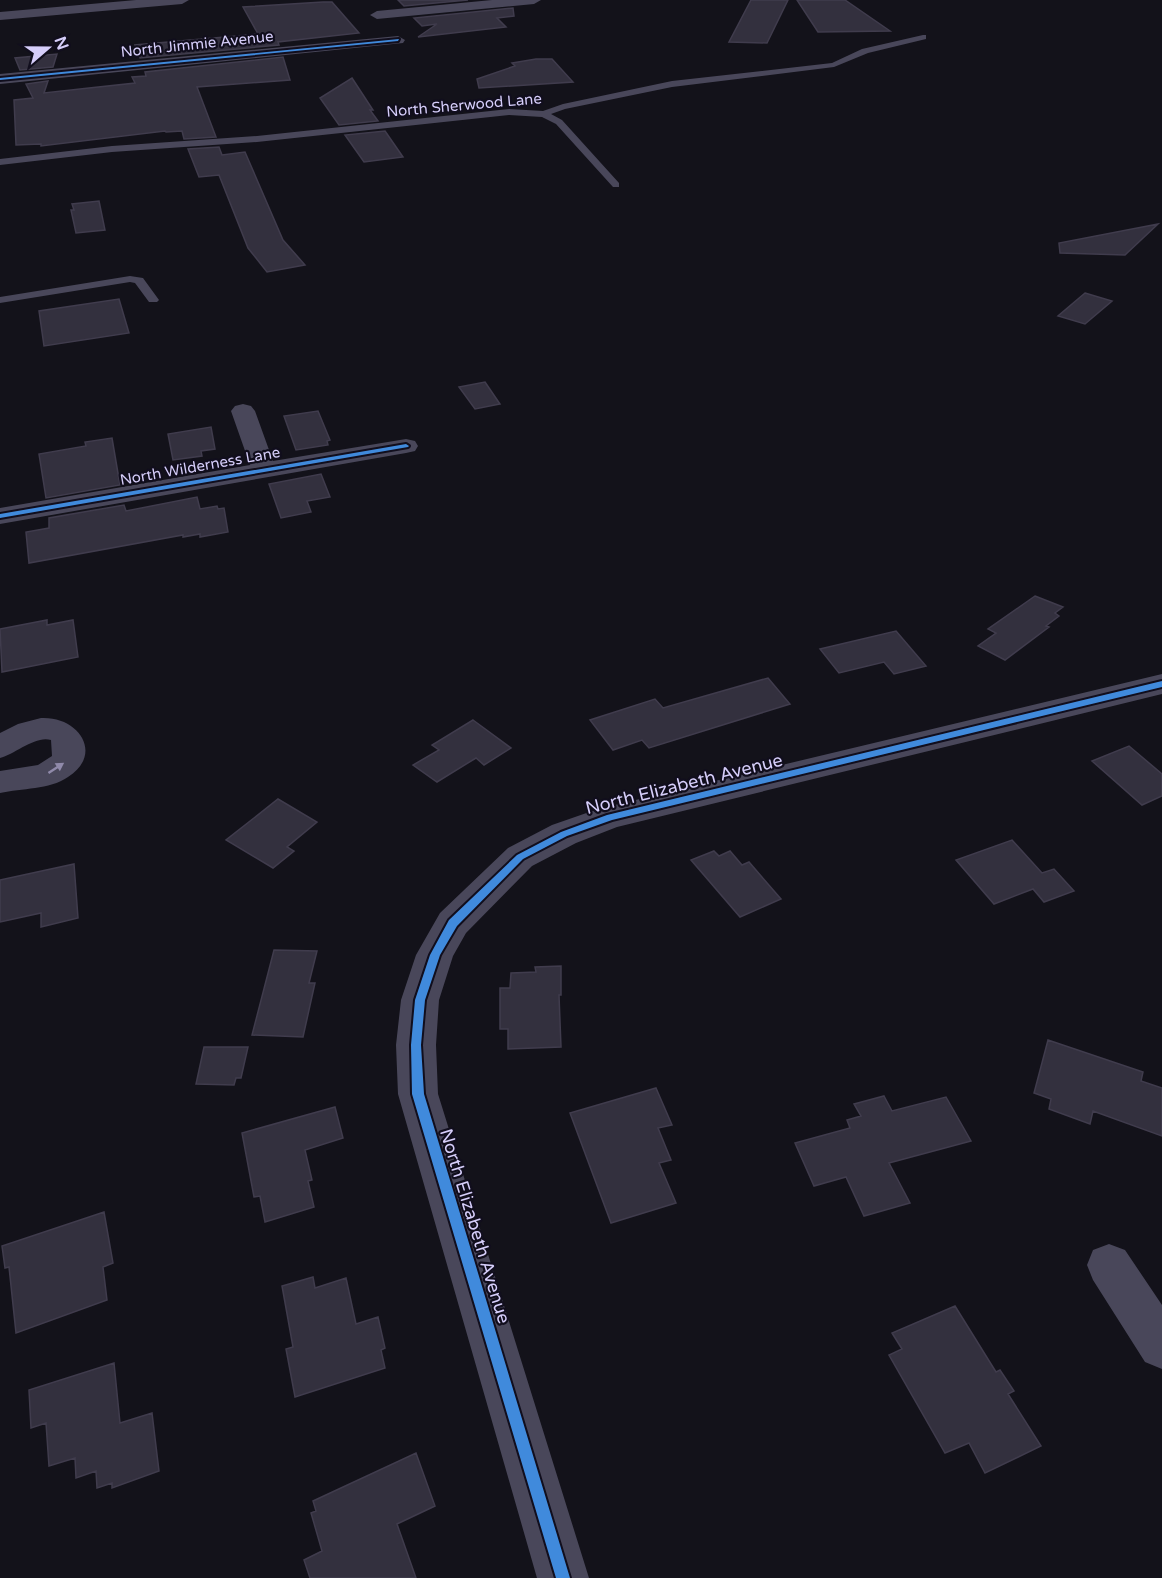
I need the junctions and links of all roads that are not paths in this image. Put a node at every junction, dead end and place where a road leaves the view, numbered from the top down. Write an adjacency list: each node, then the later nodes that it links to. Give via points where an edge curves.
1 (182, 0): 5 (street)
2 (365, 0): 4 (street)
3 (534, 0): 4 (street)
4 (377, 15): 7 (street, North Jimmie Avenue, via 398,40)
5 (0, 16)
6 (923, 37): 8 (lane, North Sherwood Lane, via 866,51 834,65 672,84)
7 (0, 79)
8 (544, 114): 9 (lane, North Sherwood Lane, via 509,112); 10 (lane, via 559,122)
9 (0, 162)
10 (616, 185)
11 (0, 300): 12 (lane, via 130,279 139,280)
12 (153, 300)
13 (243, 411): 15 (street)
14 (406, 446): 15 (street, North Wilderness Lane)
15 (264, 470): 16 (street, North Wilderness Lane)
16 (0, 516)
17 (1162, 684): 22 (street, North Elizabeth Avenue, via 610,817 564,834 520,857 453,923 435,955 420,1000 416,1046 418,1094)
18 (0, 747): 19 (street, one-way to 18, via 43,776 68,759 70,749 61,732 48,728)
19 (0, 782)
20 (1109, 1265): 21 (street)
21 (1162, 1346)
22 (563, 1578)

